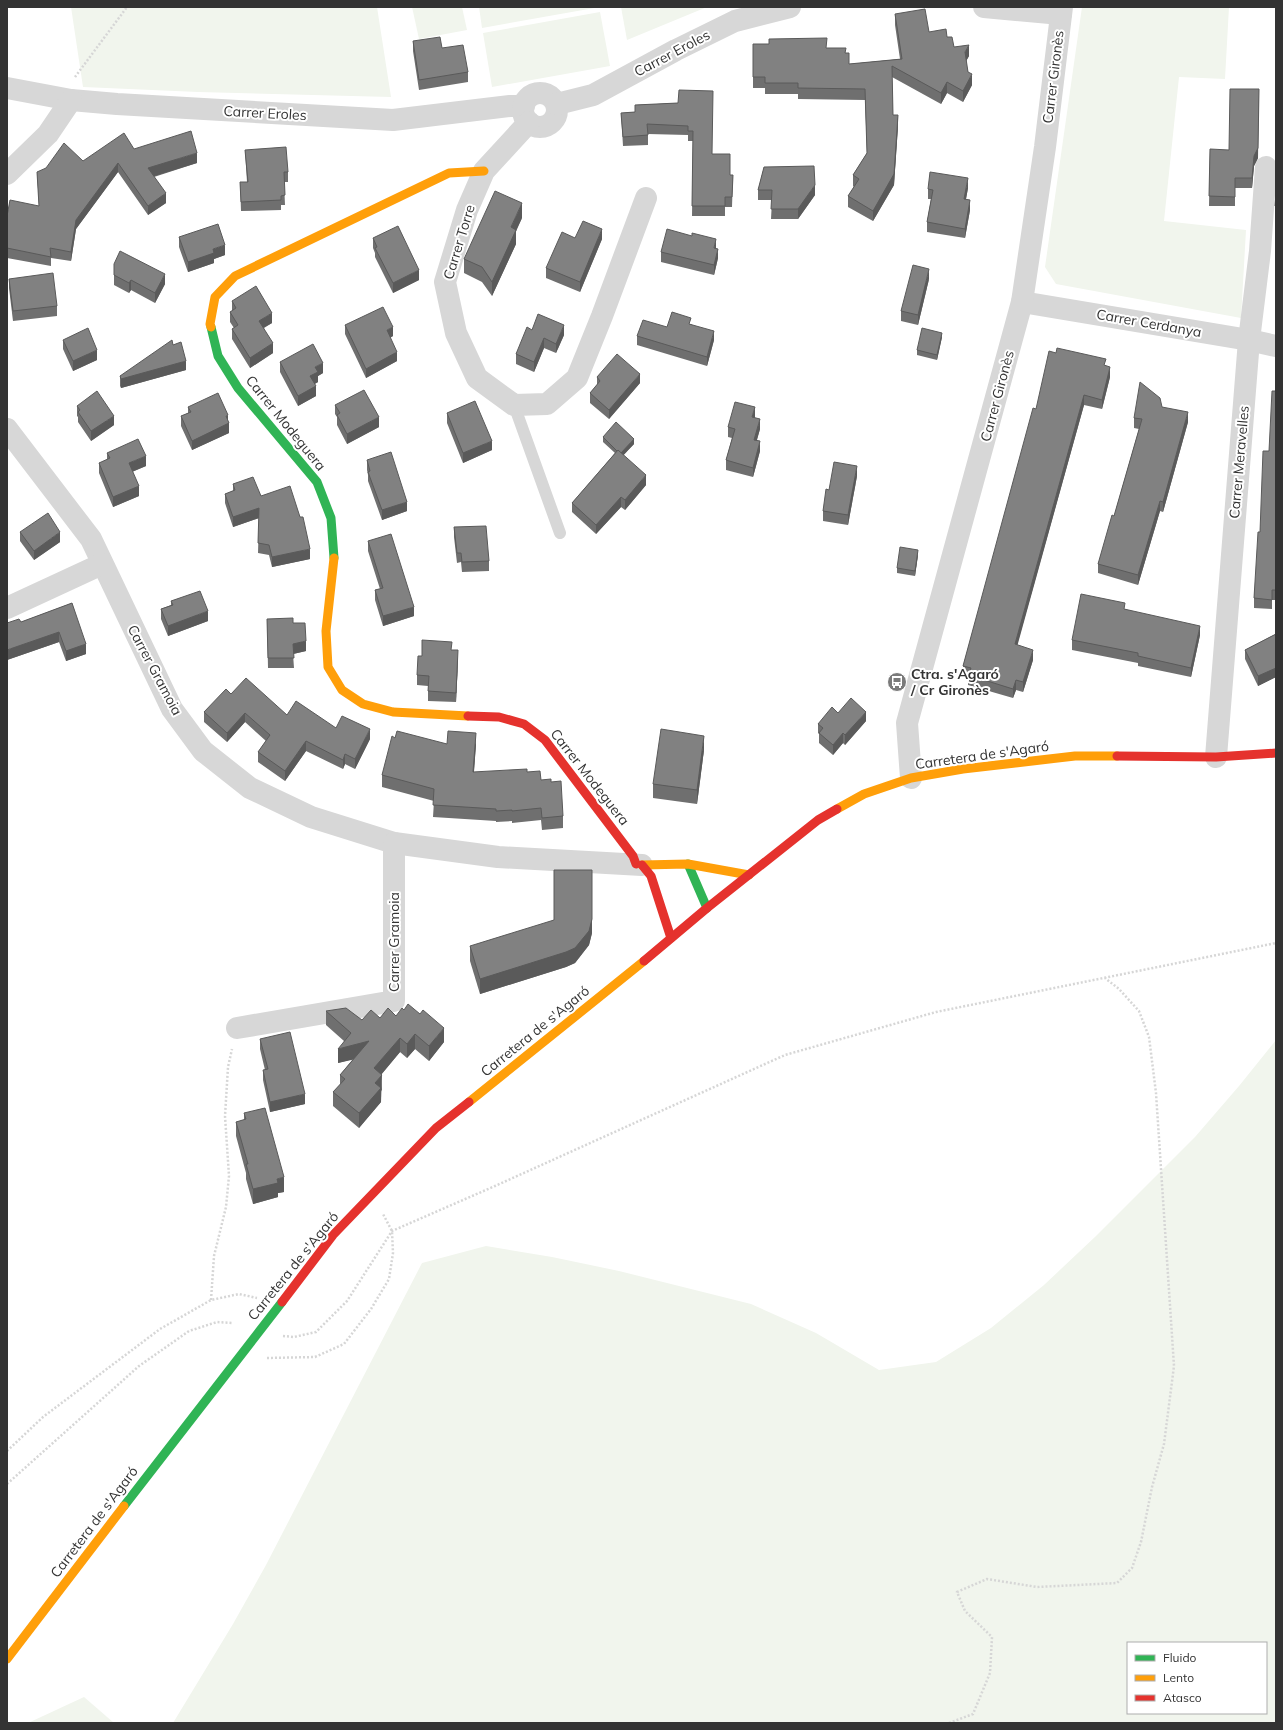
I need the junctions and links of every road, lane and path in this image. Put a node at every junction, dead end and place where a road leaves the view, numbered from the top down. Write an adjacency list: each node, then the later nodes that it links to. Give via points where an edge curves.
1 (127, 7): 6 (path)
2 (790, 7): 7 (street, Carrer Eroles, via 735,20 593,95)
3 (984, 7): 4 (street)
4 (1061, 11): 13 (street, Carrer Gironès, via 1045,147)
5 (7, 88): 6 (street, Carrer Eroles)
6 (65, 99): 8 (street, Carrer Eroles, via 393,120 510,106); 11 (street, via 48,134)
7 (557, 104): 8 (street, Carrer Torre, via 548,94 538,93 528,98)
8 (526, 114): 10 (street, Carrer Torre)
9 (1266, 167): 14 (street, Carrer Meravelles, via 1260,251)
10 (484, 171): 16 (street, Carrer Torre, via 468,210 445,282 456,333 477,378); 26 (street, Carrer Modeguera, via 449,173 235,276 214,297 210,324 218,356 238,388 317,482 331,518 335,554 326,631 328,668 342,690 363,704 393,712 499,717 524,724 545,740)
11 (7, 174)
12 (646, 198): 16 (street, via 576,378 547,404)
13 (1022, 302): 14 (street, Carrer Cerdanya); 23 (street, Carrer Gironès, via 907,723)
14 (1249, 340): 15 (street, Carrer Cerdanya); 22 (street, Carrer Meravelles)
15 (1276, 346)
16 (514, 405): 18 (lane)
17 (7, 429): 19 (street, Carrer Gramoia, via 91,539)
18 (560, 533)
19 (102, 564): 20 (street); 24 (street, Carrer Gramoia, via 172,709 203,751 250,788 311,817)
20 (7, 608)
21 (1276, 753): 22 (street, Carretera de s'Agaró)
22 (1216, 757): 23 (street, Carretera de s'Agaró, via 1076,756 963,769)
23 (911, 778): 27 (street, Carretera de s'Agaró, via 864,794 818,820)
24 (394, 843): 26 (street, Carrer Gramoia, via 498,857); 36 (street, Carrer Gramoia, via 394,1000)
25 (688, 864): 26 (street); 27 (street); 30 (street)
26 (639, 865): 28 (street, Carrer Modeguera, via 651,876)
27 (749, 875): 30 (street, Carretera de s'Agaró)
28 (659, 901): 29 (street); 33 (street, Carrer Modeguera)
29 (672, 906)
30 (707, 908): 32 (street, Carretera de s'Agaró)
31 (684, 911): 32 (street)
32 (697, 916): 33 (street, Carretera de s'Agaró)
33 (671, 938): 37 (street, Carretera de s'Agaró, via 436,1128)
34 (1276, 943): 35 (path)
35 (1104, 978): 38 (path, via 936,1012 785,1055); 47 (path, via 1119,988 1139,1011 1149,1037 1156,1093 1174,1366 1164,1444 1141,1542 1132,1568 1117,1583 1037,1587 987,1579 957,1592 965,1611 992,1637 990,1673 973,1714)
36 (237, 1028): 39 (path, via 228,1067 225,1116 229,1176 226,1207 214,1256)
37 (372, 1195): 38 (path); 40 (street, Carretera de s'Agaró, via 333,1235)
38 (392, 1230): 42 (path, via 347,1301 316,1332 294,1338); 43 (path, via 393,1253 389,1279 371,1309 344,1344 315,1357)
39 (211, 1300): 40 (path, via 239,1294); 44 (path, via 160,1329 43,1418)
40 (281, 1303): 43 (street, Carretera de s'Agaró)
41 (233, 1323): 45 (path, via 217,1322 189,1331 139,1366)
42 (281, 1336)
43 (238, 1358): 46 (street, Carretera de s'Agaró)
44 (7, 1451)
45 (7, 1484)
46 (7, 1659)
47 (949, 1723)

